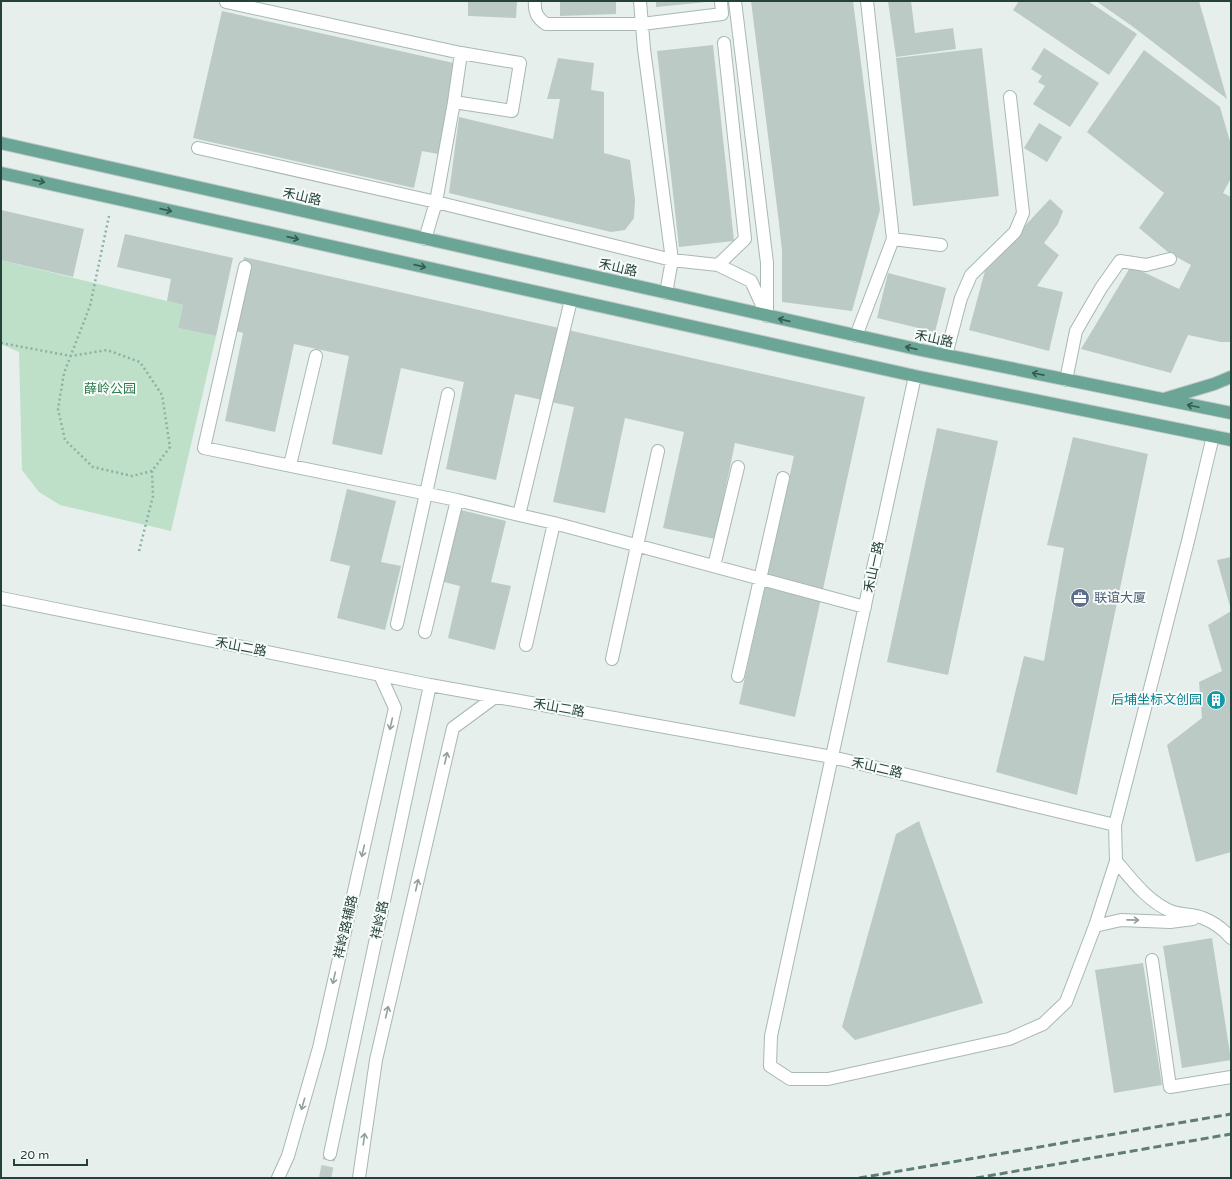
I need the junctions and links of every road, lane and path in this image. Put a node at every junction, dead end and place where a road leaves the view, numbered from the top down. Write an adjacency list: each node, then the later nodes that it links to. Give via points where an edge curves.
1 (535, 1): 7 (street, via 534,10 539,20 546,24)
2 (640, 1): 7 (street)
3 (721, 1): 7 (street, via 722,14)
4 (735, 1): 26 (street, via 767,263)
5 (867, 1): 18 (street)
6 (226, 2): 9 (street)
7 (642, 24): 20 (street)
8 (724, 43): 22 (street, via 745,239)
9 (461, 53): 11 (street); 11 (street, via 520,63 512,112)
10 (1010, 97): 31 (street, via 1023,213 1015,232 971,275 961,298)
11 (454, 102): 16 (street)
12 (1, 143): 17 (main road, 禾山路)
13 (198, 148): 16 (street)
14 (1, 173): 15 (main road, one-way to 15)
15 (112, 198): 25 (main road, one-way to 25); 29 (path, via 90,306)
16 (436, 202): 17 (street); 20 (street)
17 (425, 239): 24 (main road, 禾山路)
18 (893, 239): 19 (street); 27 (street)
19 (941, 245)
20 (672, 260): 22 (street); 24 (street)
21 (1170, 260): 34 (street, via 1146,265 1120,261 1076,331)
22 (718, 265): 26 (street, via 751,281)
23 (245, 267): 41 (street, via 204,448)
24 (666, 293): 26 (main road, 禾山路)
25 (571, 300): 32 (main road); 47 (street)
26 (767, 316): 27 (main road, 禾山路, one-way to 26)
27 (856, 336): 31 (main road, 禾山路, one-way to 27)
28 (1, 343): 29 (path)
29 (71, 356): 43 (path, via 64,374 58,409 65,440 93,467 132,476); 43 (path, via 107,350 140,362 162,395 170,447)
30 (316, 356): 41 (street)
31 (946, 356): 34 (main road, 禾山路, one-way to 31)
32 (915, 376): 38 (main road); 54 (street, 禾山一路)
33 (1231, 377): 36 (main road)
34 (1066, 380): 36 (main road, 禾山路)
35 (448, 394): 45 (street)
36 (1162, 399): 37 (main road, 禾山路, one-way to 36)
37 (1231, 413)
38 (1213, 436): 39 (main road); 64 (street)
39 (1231, 440)
40 (658, 451): 49 (street)
41 (290, 465): 45 (street)
42 (738, 467): 51 (street)
43 (152, 471): 50 (path, via 153,496)
44 (783, 478): 52 (street)
45 (426, 494): 46 (street); 55 (street)
46 (457, 500): 47 (street); 56 (street)
47 (519, 515): 48 (street)
48 (554, 523): 49 (street); 57 (street)
49 (637, 545): 51 (street); 58 (street)
50 (139, 551)
51 (714, 566): 52 (street)
52 (760, 578): 54 (street); 60 (street)
53 (1, 598): 59 (street, 禾山二路)
54 (865, 606): 63 (street, 禾山一路)
55 (397, 624)
56 (425, 632)
57 (526, 645)
58 (612, 659)
59 (380, 675): 61 (street, 禾山二路); 72 (street, 祥岭路辅路, one-way to 72, via 395,708 318,1048 288,1156)
60 (738, 676)
61 (430, 685): 62 (street, 禾山二路); 71 (street, 祥岭路)
62 (495, 697): 63 (street, 禾山二路); 73 (street, one-way to 62, via 376,1060 453,728)
63 (832, 757): 64 (street, 禾山二路); 67 (street, 禾山一路, via 771,1036 770,1066 790,1079 828,1079 1009,1039 1043,1024 1066,1002)
64 (1115, 825): 65 (street)
65 (1116, 860): 66 (street, via 1150,898 1173,912); 67 (street)
66 (1204, 918): 67 (street, one-way to 66, via 1121,920 1170,922); 68 (street)
67 (1095, 926)
68 (1231, 938)
69 (1152, 960): 70 (street, via 1170,1087)
70 (1231, 1077)
71 (330, 1154)
72 (278, 1178)
73 (359, 1178)

